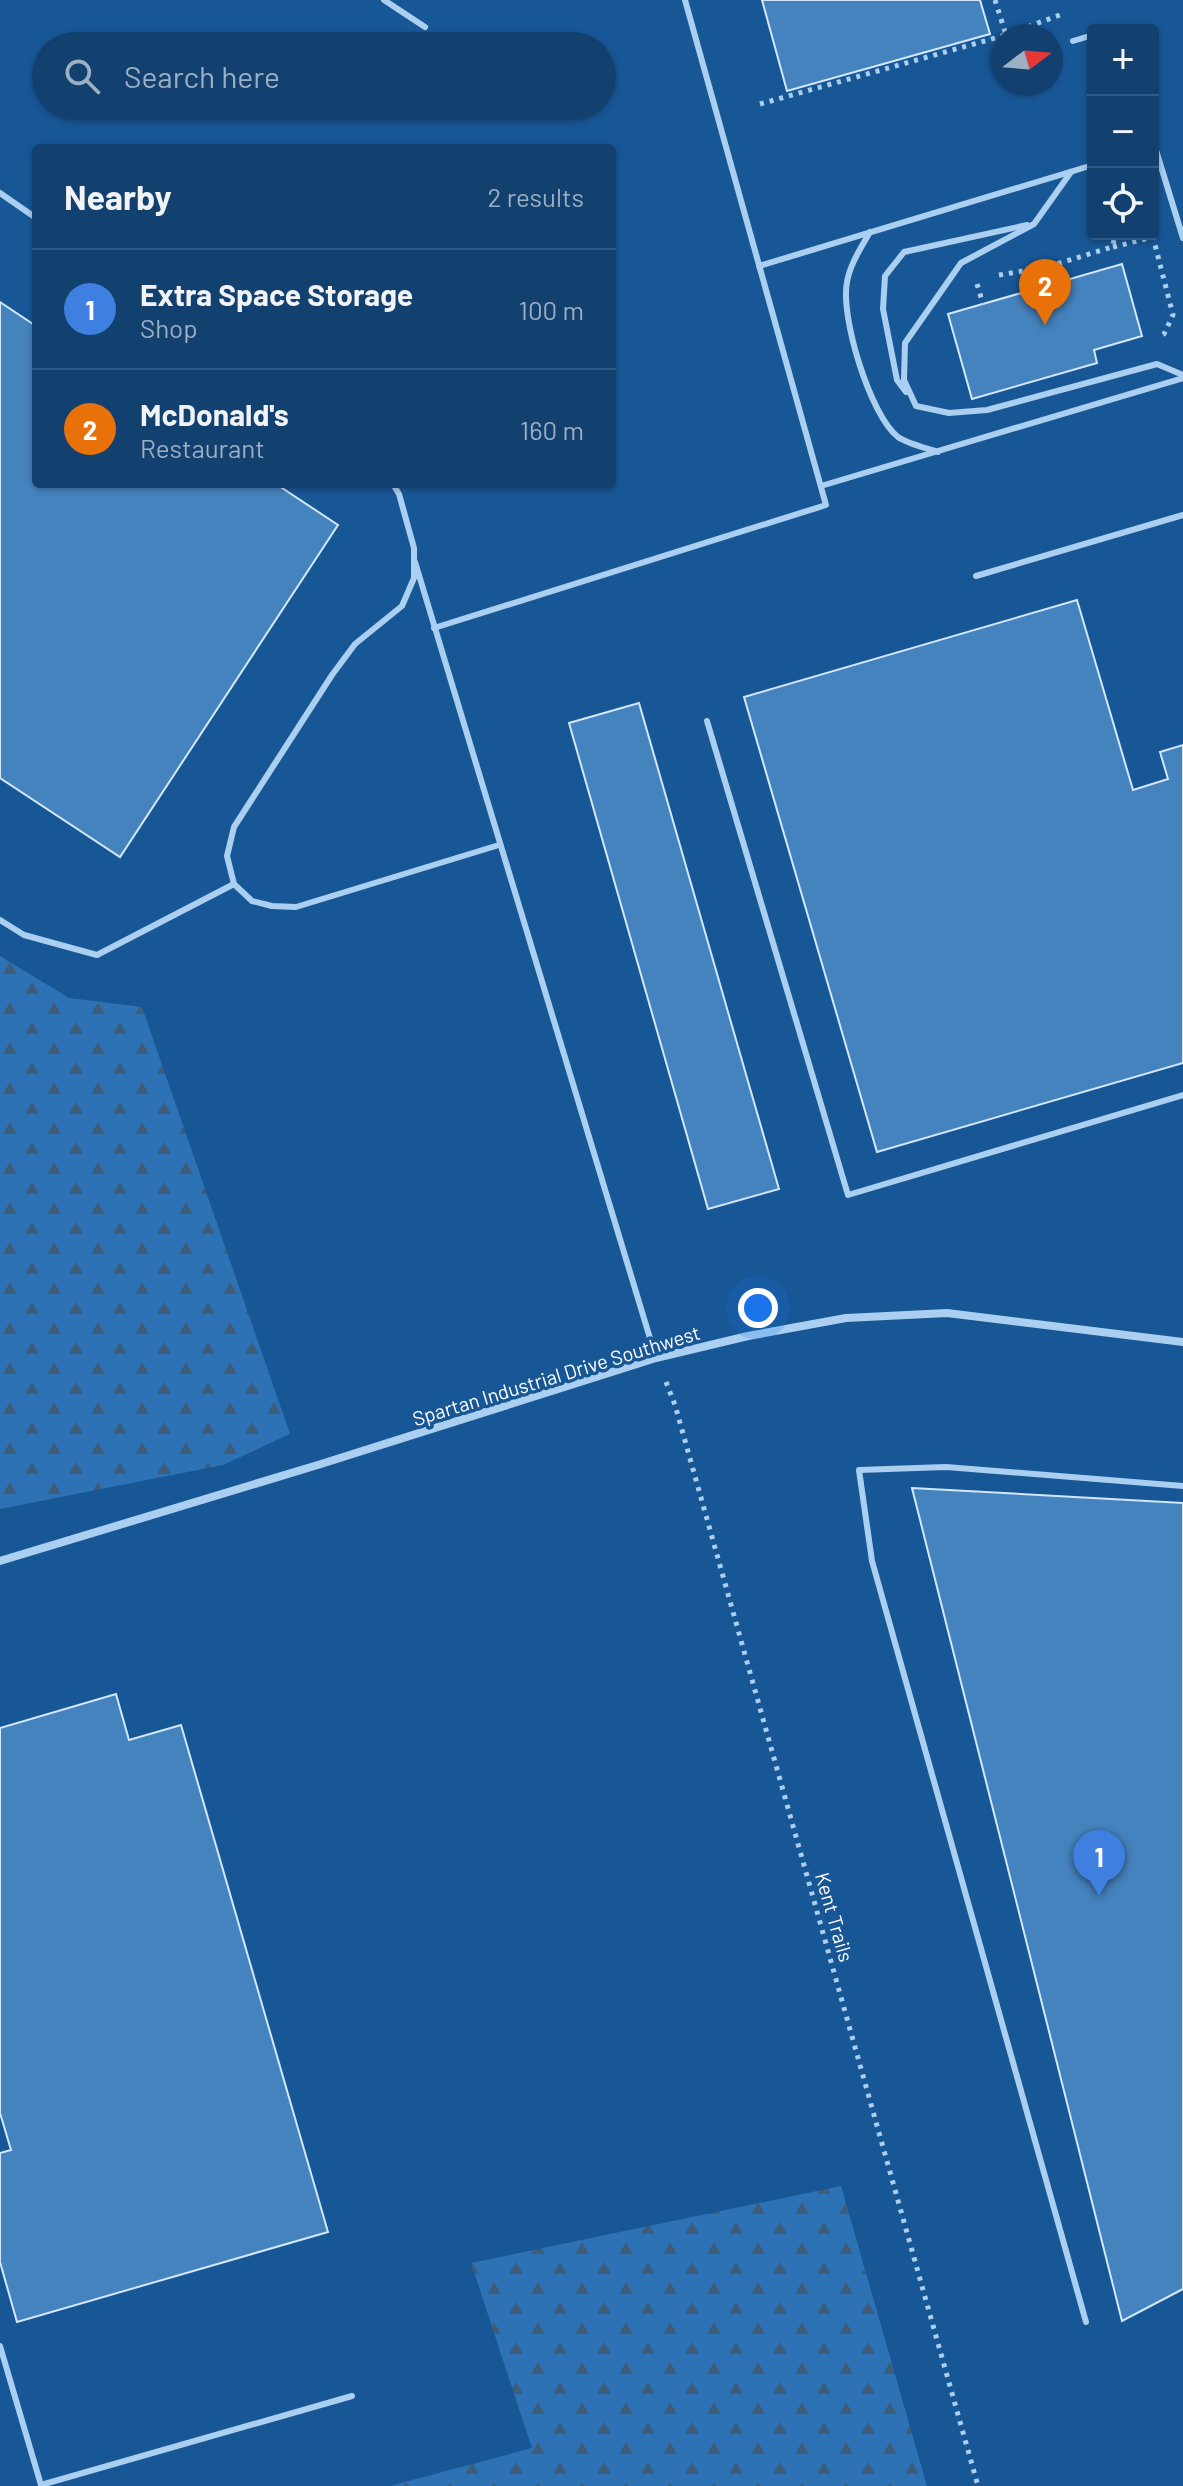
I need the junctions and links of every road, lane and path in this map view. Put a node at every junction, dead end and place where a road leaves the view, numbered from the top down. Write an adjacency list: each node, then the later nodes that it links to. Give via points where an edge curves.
1 (384, 0): 7 (lane)
2 (685, 0): 22 (lane)
3 (995, 0): 5 (path)
4 (1065, 13): 6 (path)
5 (1003, 24)
6 (1036, 24)
7 (425, 27)
8 (1087, 37): 10 (lane)
9 (991, 39): 11 (path)
10 (1073, 41)
11 (760, 104)
12 (1159, 160): 19 (lane)
13 (1087, 167): 14 (lane)
14 (1071, 172): 17 (lane); 18 (lane)
15 (0, 193): 16 (lane)
16 (32, 215)
17 (1034, 224): 26 (lane, via 961,263 905,343 904,380); 26 (lane, via 904,252 885,276 883,309 897,380)
18 (870, 232): 22 (lane); 27 (lane, via 846,284 851,332 863,373 872,401 898,437)
19 (1183, 238)
20 (1114, 240): 21 (path)
21 (1112, 247): 23 (path, via 976,281); 24 (path, via 1153,237 1173,315 1164,334)
22 (759, 266): 28 (lane)
23 (983, 304)
24 (1151, 343)
25 (1183, 376): 26 (lane, via 1157,364 987,410 949,413); 27 (lane)
26 (916, 406)
27 (938, 452): 28 (lane)
28 (821, 486): 33 (lane, via 826,505)
29 (395, 488): 31 (lane)
30 (1183, 515): 32 (lane)
31 (415, 562): 33 (lane); 36 (lane, via 402,606 355,644 234,827 227,856)
32 (976, 576)
33 (434, 628): 35 (lane)
34 (707, 721): 38 (lane, via 848,1195)
35 (499, 845): 36 (lane, via 296,907 252,901); 40 (lane)
36 (234, 884): 37 (lane, via 97,955 24,935)
37 (0, 920)
38 (1183, 1095)
39 (1183, 1342): 40 (street, Spartan Industrial Drive Southwest, via 947,1313 846,1318)
40 (656, 1358): 42 (street, Spartan Industrial Drive Southwest); 46 (path, Kent Trails, via 675,1405)
41 (1183, 1486): 43 (lane, via 946,1467 859,1470 872,1561)
42 (0, 1561)
43 (1086, 2322)
44 (0, 2346): 45 (lane, via 41,2485)
45 (352, 2396)
46 (978, 2486)

